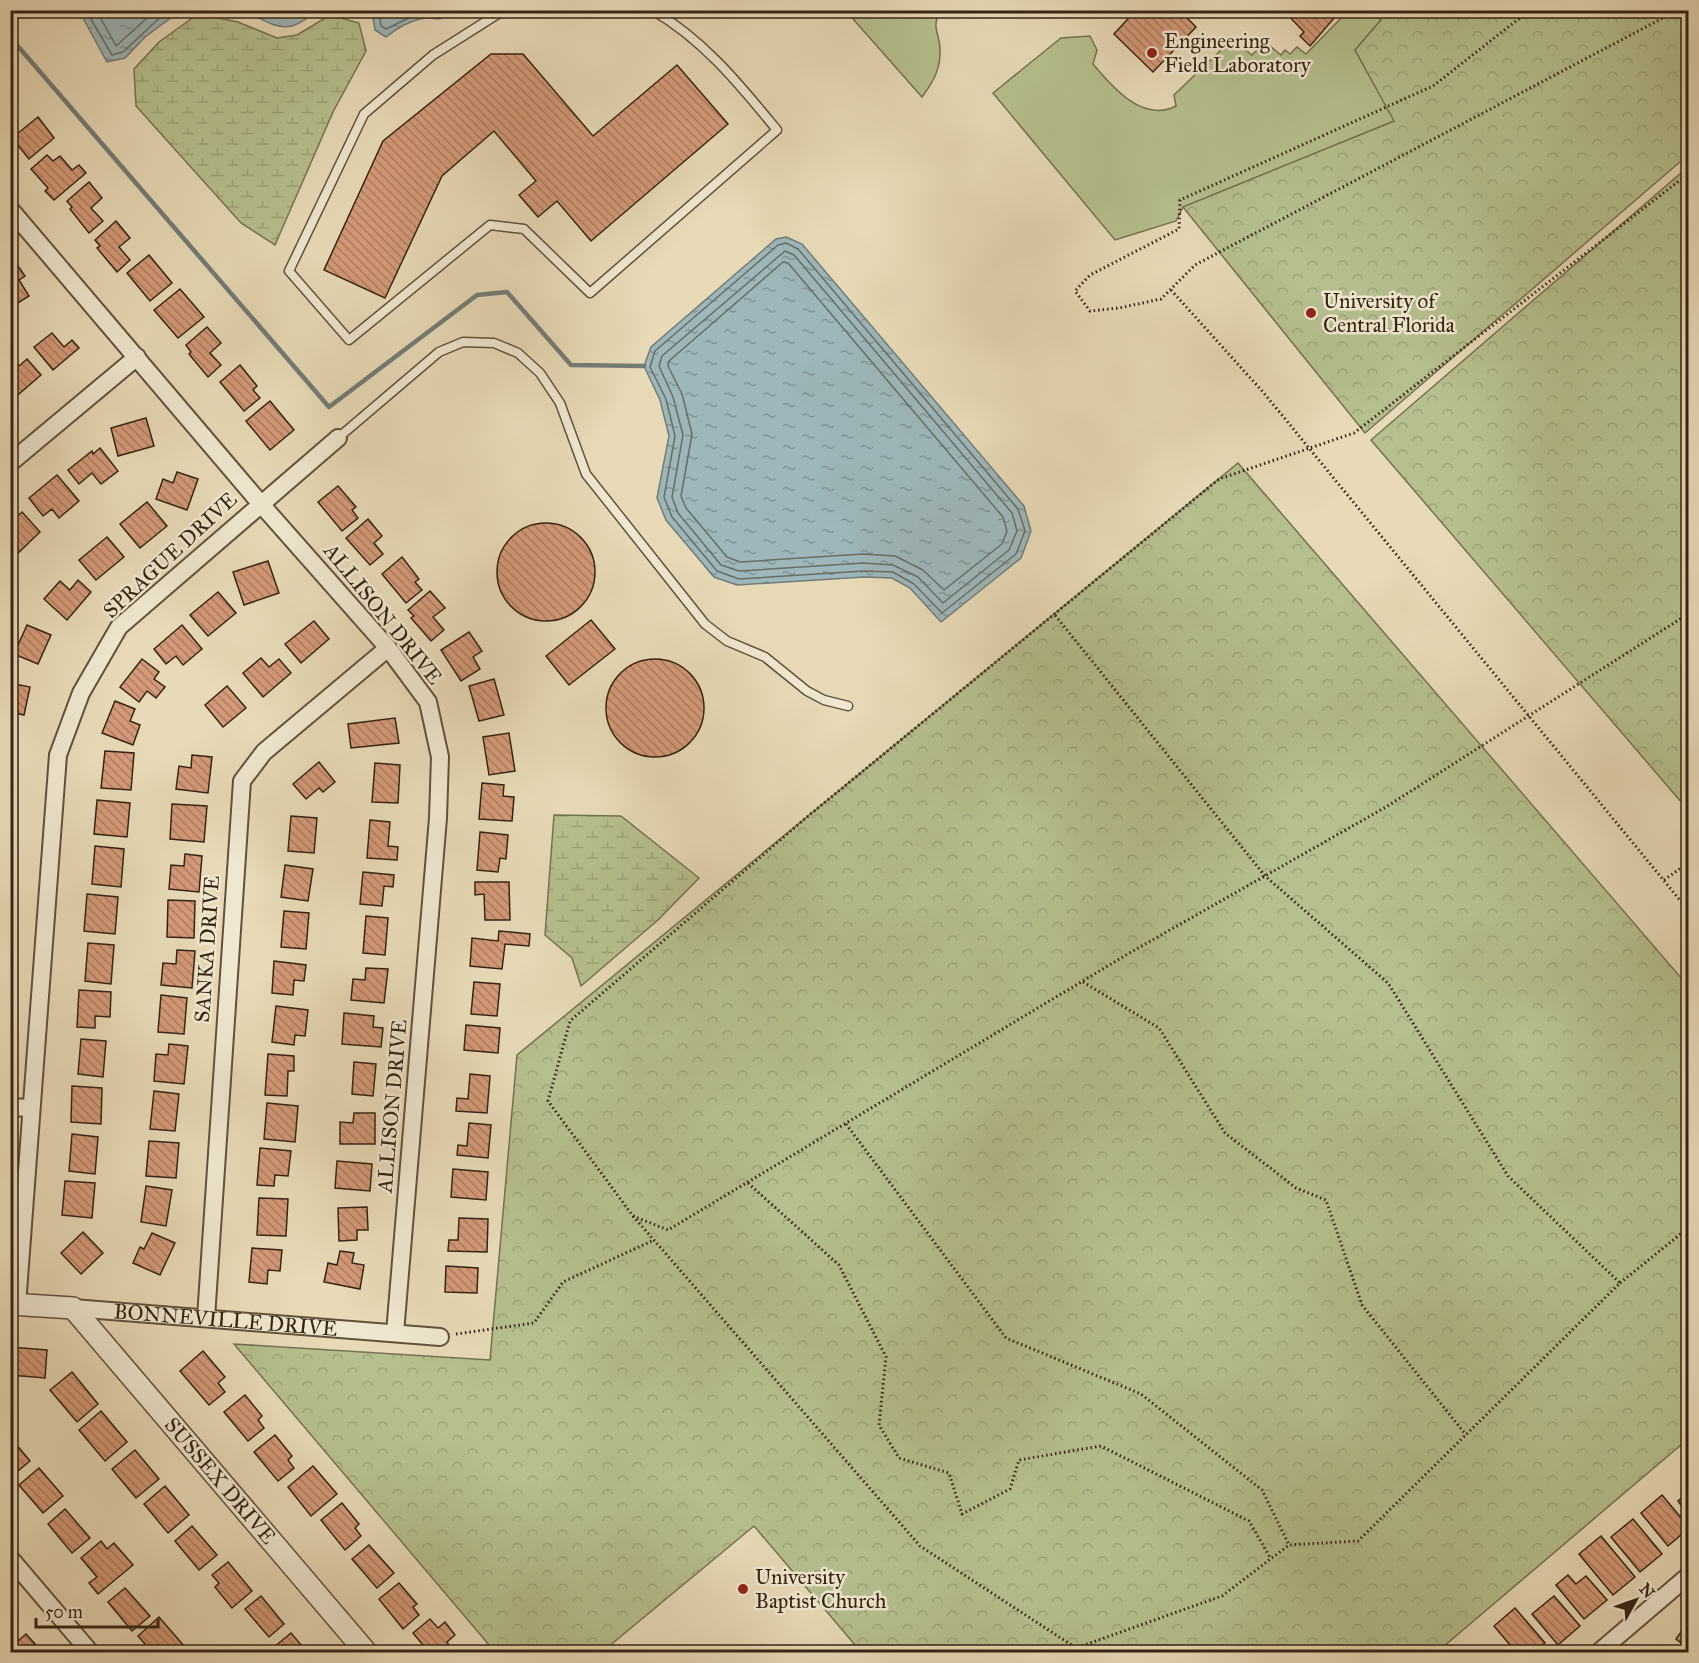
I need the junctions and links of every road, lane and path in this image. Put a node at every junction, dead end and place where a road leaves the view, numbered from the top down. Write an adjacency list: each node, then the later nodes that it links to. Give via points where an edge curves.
1 (504, 10): 2 (lane, via 433,55 364,114 289,271 349,340 490,225 524,229 590,293 777,130 729,72 674,22)
2 (652, 10)
3 (1530, 10): 7 (path, via 1433,86 1180,200 1179,229 1090,275 1076,291 1089,311 1161,299)
4 (1678, 10): 7 (path, via 1195,266)
5 (1689, 167): 10 (path, via 1684,177 1354,433)
6 (11, 210): 8 (street, ALLISON DRIVE)
7 (1171, 290): 10 (path, via 1263,392)
8 (137, 357): 11 (street); 12 (street, ALLISON DRIVE)
9 (338, 438): 12 (street, SPRAGUE DRIVE); 16 (lane, via 439,352 463,342 494,343 518,353 540,373 560,403 586,474 705,624 765,657 807,691)
10 (1308, 449): 13 (path, via 1220,479); 17 (path)
11 (10, 463)
12 (260, 503): 15 (street, ALLISON DRIVE); 24 (street, SPRAGUE DRIVE, via 120,627 81,693 58,755)
13 (1054, 614): 19 (path); 27 (path, via 807,817 570,1021 548,1101)
14 (1689, 615): 17 (path)
15 (388, 648): 33 (street, SANKA DRIVE, via 264,752 242,781); 34 (street, ALLISON DRIVE, via 428,702 440,757)
16 (848, 706)
17 (1528, 717): 19 (path, via 1386,807); 20 (path)
18 (1689, 863): 20 (path)
19 (1265, 876): 22 (path); 30 (path, via 1388,983 1508,1176)
20 (1664, 880): 21 (path)
21 (1689, 910)
22 (1083, 982): 25 (path); 36 (path, via 1159,1028 1225,1133 1296,1188 1326,1200 1362,1305)
23 (10, 1107): 24 (street)
24 (30, 1108): 31 (street, SPRAGUE DRIVE)
25 (846, 1124): 26 (path); 37 (path, via 1006,1338 1141,1394 1262,1490)
26 (748, 1183): 27 (path, via 669,1230); 39 (path, via 838,1265 886,1357 879,1425 899,1458 949,1473 962,1514 1010,1489 1018,1460 1101,1446 1249,1521)
27 (633, 1216): 29 (path)
28 (1689, 1228): 30 (path)
29 (654, 1240): 35 (path, via 563,1282 534,1323); 39 (path, via 920,1546 1076,1647 1222,1596)
30 (1620, 1283): 36 (path)
31 (14, 1304): 32 (street, BONNEVILLE DRIVE)
32 (73, 1308): 33 (street, BONNEVILLE DRIVE); 42 (street, SUSSEX DRIVE)
33 (206, 1318): 34 (street, BONNEVILLE DRIVE)
34 (395, 1333): 35 (street, BONNEVILLE DRIVE)
35 (440, 1336)
36 (1466, 1435): 37 (path, via 1358,1541)
37 (1289, 1545): 39 (path)
38 (10, 1558): 41 (street)
39 (1271, 1559)
40 (1689, 1576): 43 (street)
41 (90, 1653)
42 (366, 1653)
43 (1599, 1653)

